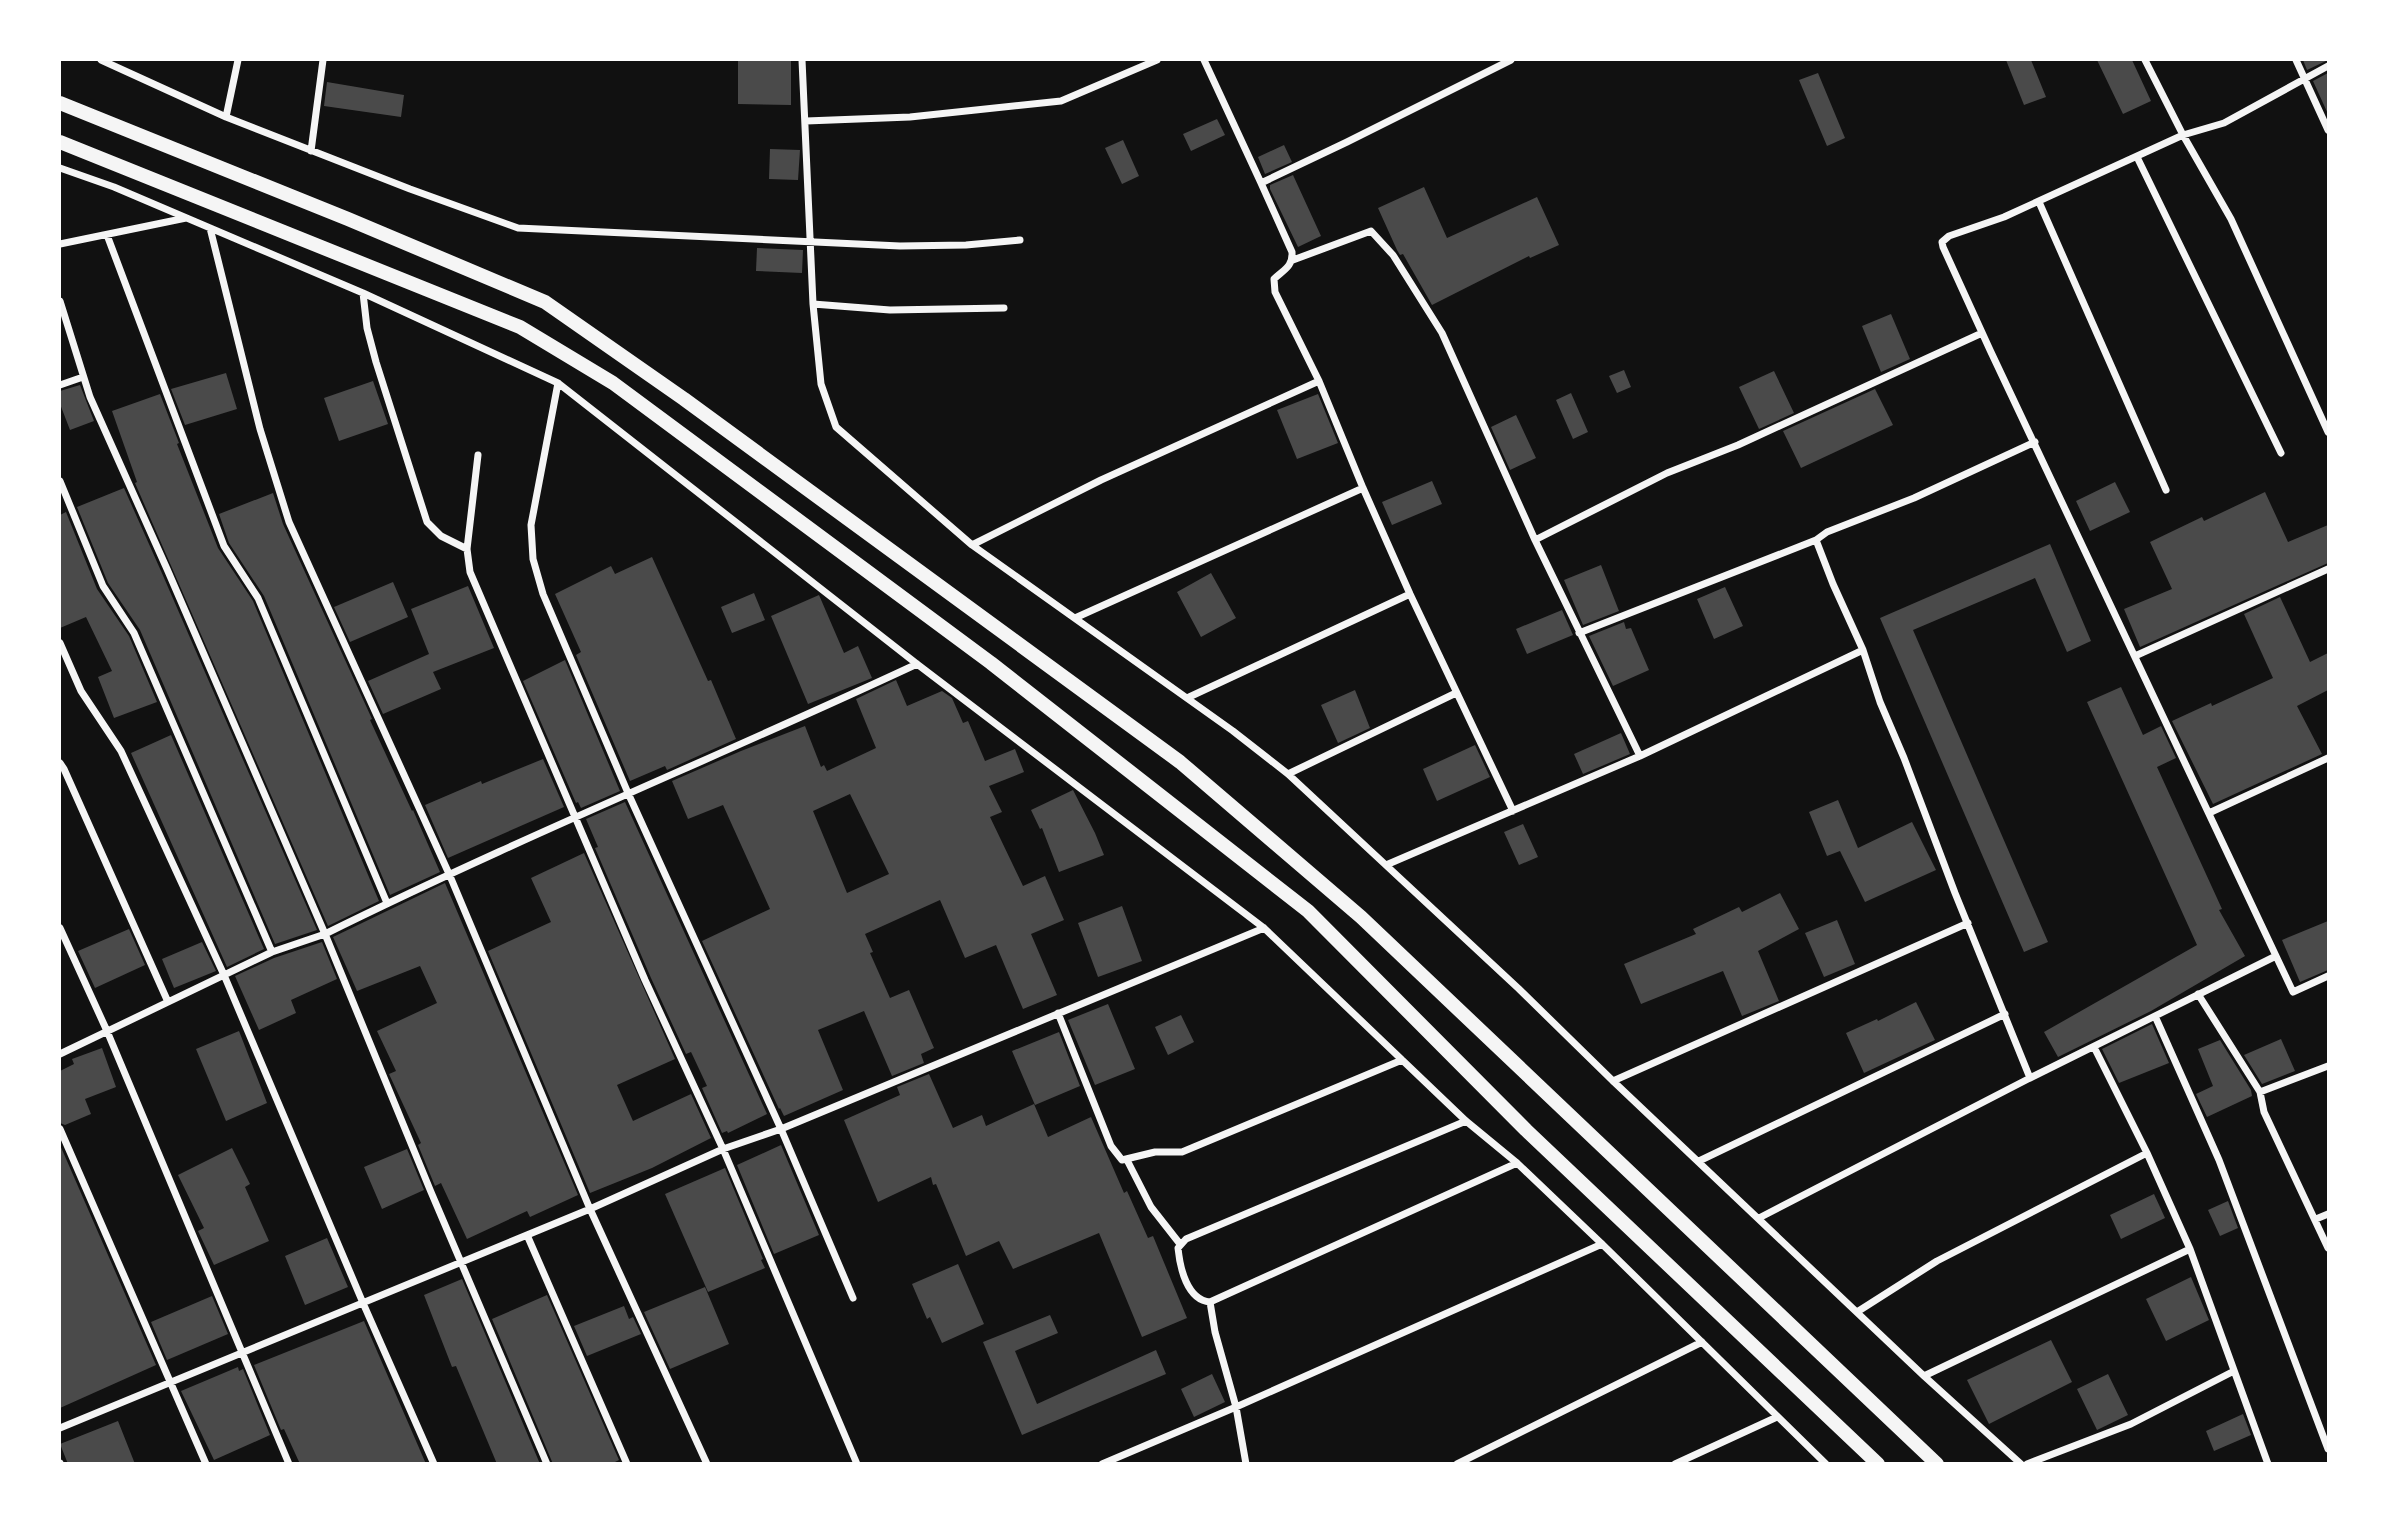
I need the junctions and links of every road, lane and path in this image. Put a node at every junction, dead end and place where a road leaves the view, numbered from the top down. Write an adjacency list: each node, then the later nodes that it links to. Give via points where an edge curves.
1 (102, 60): 13 (street)
2 (238, 60): 13 (street)
3 (323, 60): 18 (street)
4 (802, 60): 14 (street)
5 (1157, 60): 14 (street, via 1061,101 910,117)
6 (1204, 60): 21 (street)
7 (1511, 60): 21 (street)
8 (2145, 60): 16 (street)
9 (2296, 60): 11 (street)
10 (2329, 66): 11 (street)
11 (2304, 79): 15 (street); 16 (street, via 2224,122)
12 (60, 103): 136 (main road, via 545,302 684,399 1180,762 1361,917)
13 (226, 117): 18 (street)
14 (806, 121): 27 (street)
15 (2329, 130)
16 (2183, 135): 19 (street); 39 (street, via 2231,219)
17 (60, 142): 135 (main road, via 520,327 613,383 991,663 1308,911 1526,1130)
18 (311, 151): 27 (street, via 518,228)
19 (2137, 157): 22 (street); 41 (street)
20 (60, 168): 23 (street)
21 (1261, 183): 29 (street)
22 (2039, 202): 34 (street, via 1942,242); 45 (street)
23 (187, 218): 24 (street); 25 (street)
24 (211, 228): 30 (street); 69 (street, via 260,429 289,522)
25 (107, 235): 28 (street); 70 (street, via 224,546 258,598)
26 (1020, 240): 27 (street, via 966,245)
27 (810, 242): 32 (street)
28 (60, 244)
29 (1293, 260): 36 (street, via 1273,285); 46 (street, via 1371,231 1381,240 1442,333)
30 (363, 293): 37 (street); 49 (street, via 371,344 427,522)
31 (60, 301): 35 (street)
32 (813, 304): 33 (street, via 890,310); 48 (street, via 821,384 835,427)
33 (1004, 308)
34 (1982, 333): 40 (street); 46 (street, via 1667,473)
35 (83, 377): 38 (street); 74 (street)
36 (1319, 381): 44 (street); 48 (street, via 1101,480)
37 (558, 383): 57 (street); 64 (street, via 531,525 533,559 543,594)
38 (60, 385)
39 (2329, 432)
40 (2035, 442): 47 (street); 56 (street)
41 (2281, 453)
42 (478, 456): 49 (street)
43 (60, 481): 75 (street, via 103,586 134,633)
44 (1363, 488): 51 (street); 52 (street)
45 (2166, 490)
46 (1535, 540): 53 (street)
47 (1816, 540): 53 (street); 55 (street)
48 (972, 545): 52 (street)
49 (467, 549): 67 (street, via 470,572)
50 (2329, 569): 56 (street)
51 (1410, 594): 58 (street); 59 (street)
52 (1075, 618): 59 (street)
53 (1579, 633): 60 (street)
54 (60, 643): 77 (street, via 81,691 121,751)
55 (1863, 650): 60 (street); 71 (street)
56 (2136, 656): 66 (street)
57 (917, 664): 64 (street); 72 (street)
58 (1456, 693): 63 (street); 65 (street)
59 (1187, 698): 63 (street)
60 (1640, 756): 65 (street)
61 (2329, 758): 66 (street)
62 (60, 763): 80 (street)
63 (1288, 774): 68 (street)
64 (628, 793): 67 (street); 94 (street)
65 (1513, 811): 68 (street)
66 (2209, 813): 76 (street)
67 (576, 816): 69 (street); 95 (street)
68 (1386, 865): 90 (street)
69 (450, 876): 70 (street); 100 (street)
70 (387, 903): 74 (street)
71 (1968, 923): 82 (street); 90 (street)
72 (1264, 928): 81 (street); 87 (street)
73 (60, 929): 84 (street)
74 (325, 934): 75 (street); 109 (street)
75 (272, 952): 77 (street)
76 (2276, 956): 78 (street, via 2293,992); 79 (street)
77 (223, 975): 80 (street); 111 (street)
78 (2329, 976)
79 (2198, 994): 83 (street); 91 (street)
80 (167, 1002): 84 (street)
81 (1058, 1013): 94 (street); 97 (street, via 1111,1146 1118,1158)
82 (2005, 1014): 89 (street); 98 (street)
83 (2155, 1016): 85 (street); 122 (street, via 2219,1160)
84 (107, 1031): 86 (street); 115 (street)
85 (2094, 1047): 89 (street); 96 (street)
86 (60, 1054)
87 (1402, 1060): 92 (street); 97 (street, via 1182,1152 1155,1152)
88 (2329, 1066): 91 (street)
89 (2030, 1078): 102 (street)
90 (1613, 1081): 98 (street)
91 (2260, 1092): 103 (street, via 2264,1112)
92 (1466, 1121): 99 (street); 105 (street)
93 (60, 1129): 118 (street)
94 (780, 1129): 95 (street); 110 (street)
95 (723, 1149): 100 (street); 129 (street)
96 (2147, 1153): 108 (street); 113 (street, via 1937,1261)
97 (1127, 1160): 105 (street, via 1151,1208)
98 (1699, 1161): 102 (street)
99 (1517, 1163): 106 (street); 112 (street)
100 (590, 1209): 104 (street); 128 (street)
101 (2329, 1214): 103 (street)
102 (1759, 1217): 113 (street)
103 (2316, 1219): 107 (street)
104 (527, 1234): 109 (street); 127 (street)
105 (1180, 1244): 112 (street, via 1180,1260 1192,1292)
106 (1602, 1244): 114 (street); 119 (street)
107 (2329, 1248)
108 (2190, 1249): 116 (street); 117 (street)
109 (461, 1261): 111 (street); 126 (street)
110 (853, 1298)
111 (363, 1303): 115 (street); 125 (street)
112 (1210, 1303): 119 (street)
113 (1857, 1312): 117 (street)
114 (1702, 1342): 120 (street); 132 (street)
115 (243, 1352): 118 (street); 124 (street)
116 (2234, 1371): 138 (street, via 2131,1424); 139 (street)
117 (1924, 1376): 137 (street)
118 (172, 1382): 121 (street); 123 (street)
119 (1236, 1407): 130 (street); 131 (street)
120 (1777, 1417): 133 (street); 134 (street)
121 (60, 1428)
122 (2329, 1449)
123 (206, 1464)
124 (289, 1464)
125 (434, 1464)
126 (547, 1464)
127 (627, 1464)
128 (706, 1464)
129 (857, 1464)
130 (1102, 1464)
131 (1246, 1464)
132 (1457, 1464)
133 (1675, 1464)
134 (1826, 1464)
135 (1878, 1464)
136 (1937, 1464)
137 (2021, 1464)
138 (2026, 1464)
139 (2268, 1464)

